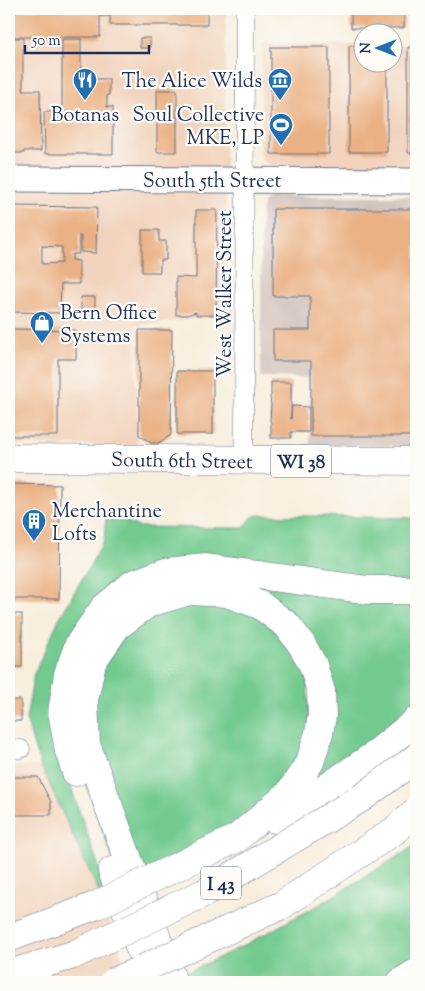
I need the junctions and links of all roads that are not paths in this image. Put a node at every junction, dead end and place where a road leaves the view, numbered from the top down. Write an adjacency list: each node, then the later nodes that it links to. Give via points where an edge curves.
1 (245, 9): 3 (street, West Walker Street)
2 (9, 179): 3 (street, South 5th Street)
3 (245, 180): 4 (street, South 5th Street); 6 (street, West Walker Street)
4 (416, 181)
5 (9, 458): 6 (main road, South 6th Street / WI 38)
6 (244, 460): 7 (main road, South 6th Street / WI 38)
7 (416, 461)
8 (416, 590): 17 (main road, via 368,590 206,568 166,572 133,584 104,608 79,644 68,674 62,712 69,751)
9 (416, 721): 12 (main road, via 374,756 295,809)
10 (416, 758): 15 (main road, I 43, bridge, via 363,798 204,893 73,955)
11 (416, 811): 16 (main road, I 43, bridge, via 394,831 282,905)
12 (237, 838): 13 (main road, bridge, via 97,905); 18 (main road, via 289,794 310,762 322,716 321,691 313,665 286,625 260,605 227,593 189,591 149,602 116,627 92,662 84,700 86,744)
13 (9, 938)
14 (416, 972): 19 (main road)
15 (9, 974)
16 (114, 982)
17 (152, 982)
18 (173, 982)
19 (401, 982)

